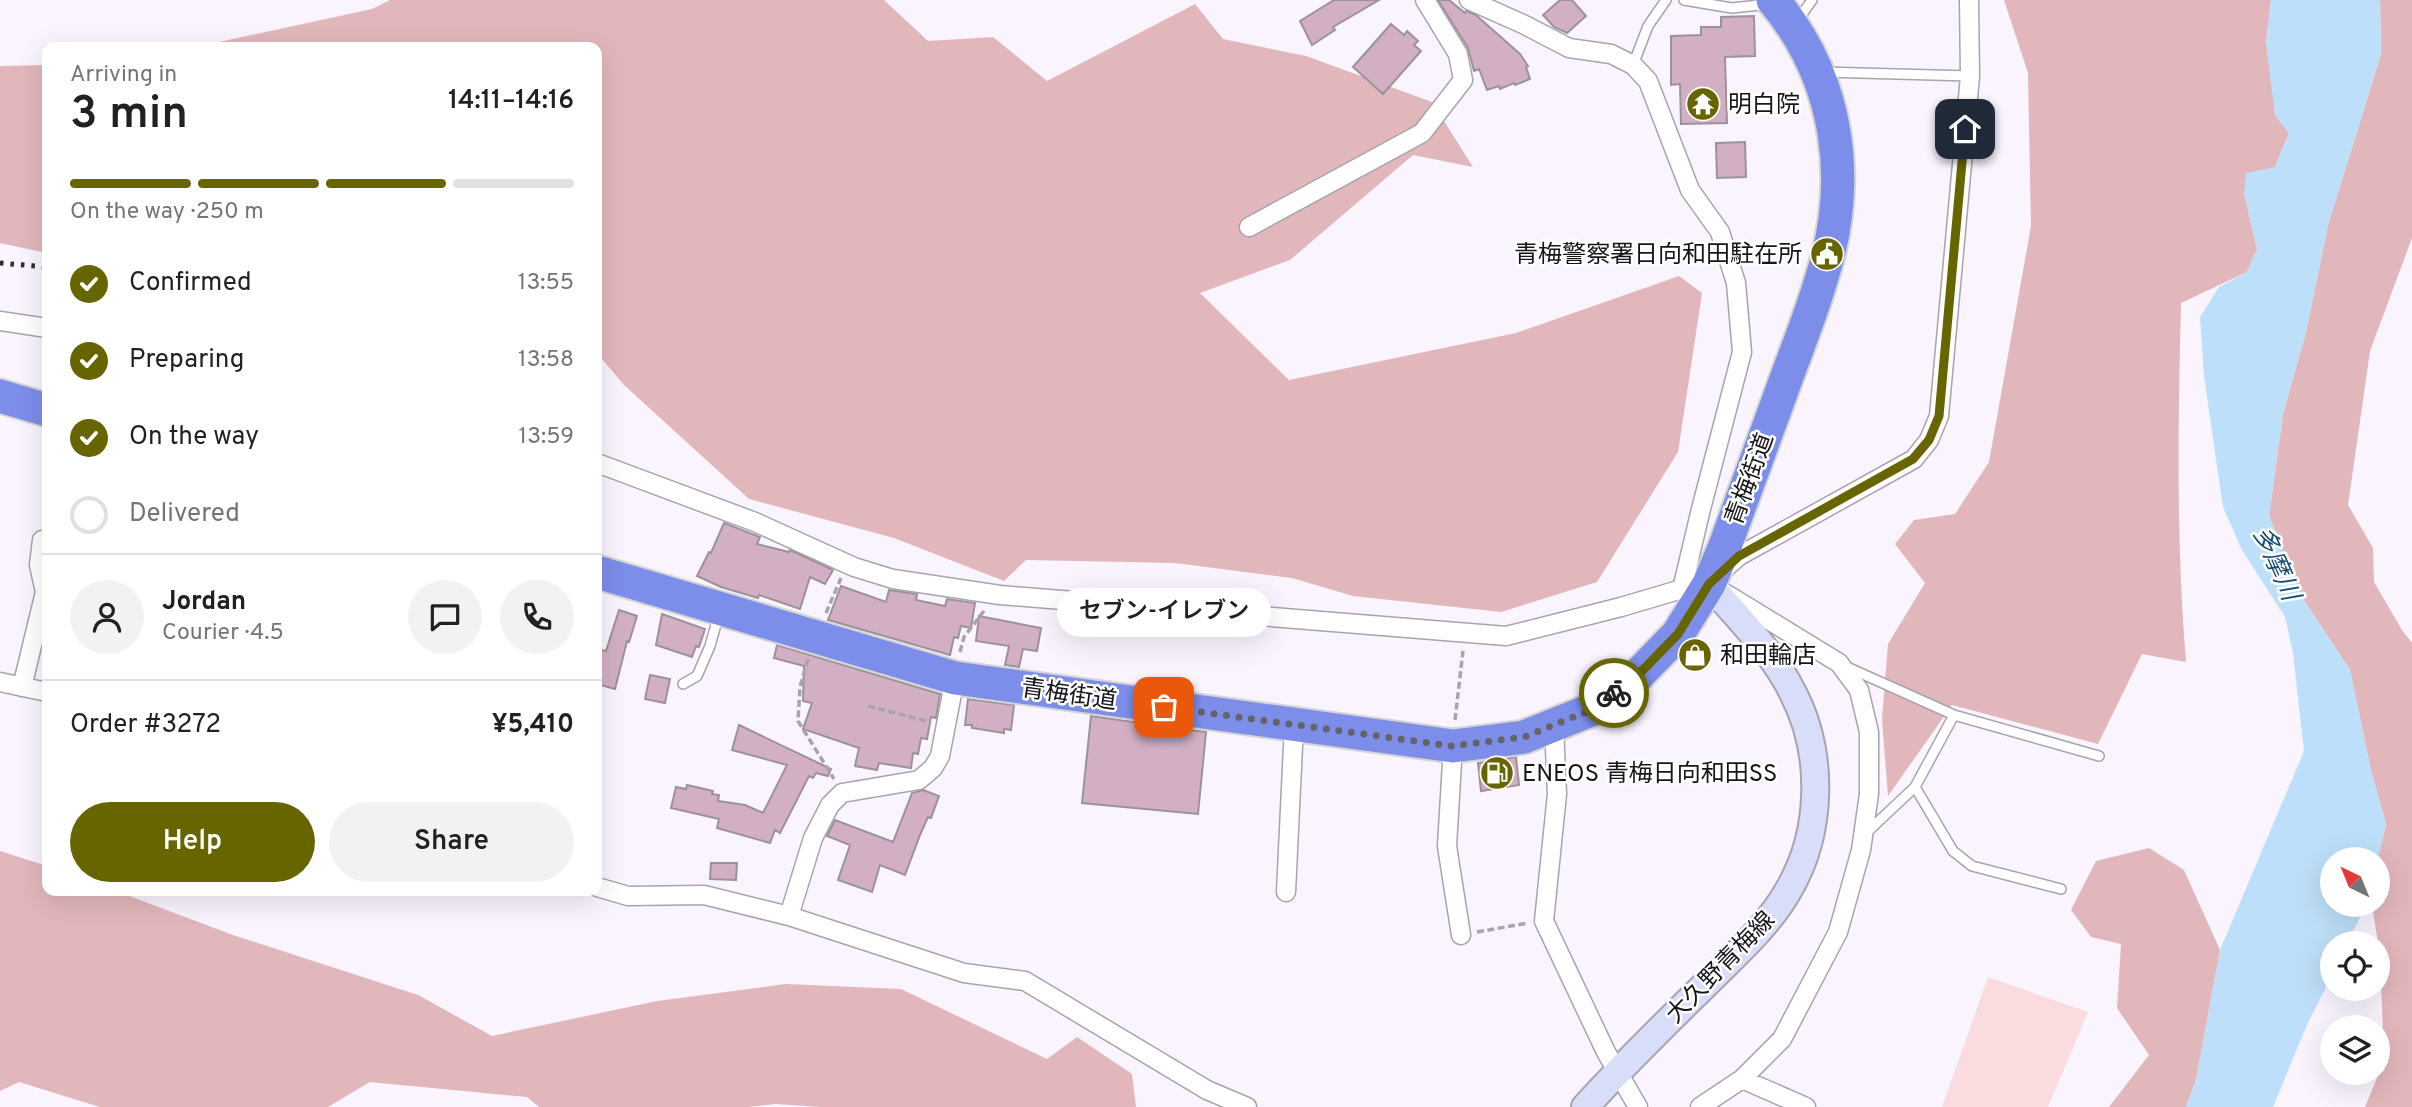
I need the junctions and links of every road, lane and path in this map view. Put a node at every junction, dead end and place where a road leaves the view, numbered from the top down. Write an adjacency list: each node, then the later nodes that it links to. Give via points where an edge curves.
1 (1425, 0): 11 (street, via 1458,54 1463,80 1422,133)
2 (1469, 0): 8 (street, via 1569,48 1611,54)
3 (1666, 0): 8 (lane, via 1648,26)
4 (1684, 0): 7 (lane)
5 (1812, 0): 7 (lane)
6 (1969, 0): 10 (street)
7 (1780, 10): 9 (highway, 青梅街道)
8 (1633, 65): 21 (street, via 1647,80 1690,190 1720,232 1736,283 1742,352 1701,509)
9 (1818, 72): 10 (lane); 21 (highway, 青梅街道, via 1838,153 1838,195 1822,278 1725,546)
10 (1970, 76): 21 (street, via 1939,416 1929,440 1913,459 1739,556)
11 (1249, 227)
12 (0, 321): 13 (street)
13 (42, 327)
14 (0, 396): 15 (highway)
15 (42, 409)
16 (602, 465): 18 (street, via 755,522)
17 (42, 546): 20 (street)
18 (847, 564): 22 (street, via 893,579); 26 (path)
19 (602, 573): 23 (highway, 青梅街道)
20 (42, 578)
21 (1695, 586): 25 (street, via 1506,636); 27 (street); 39 (highway, 青梅街道, via 1678,634 1639,674 1591,710); 51 (main road, 大久野青梅線, via 1770,656 1794,693 1809,736 1816,780 1813,823 1788,892 1756,935)
22 (1000, 595): 25 (street); 28 (path, via 964,637)
23 (721, 608): 26 (highway, 青梅街道); 30 (lane, via 697,676)
24 (42, 617): 31 (street)
25 (1465, 632): 40 (path)
26 (815, 635): 28 (highway, 青梅街道); 43 (path, via 800,687 797,720)
27 (1839, 663): 35 (lane); 44 (street, via 1859,691 1868,732 1869,794)
28 (955, 678): 37 (highway, 青梅街道); 38 (street)
29 (0, 682): 31 (street)
30 (683, 684)
31 (22, 687): 32 (street)
32 (42, 691)
33 (868, 706): 34 (path)
34 (898, 715): 36 (path); 38 (path)
35 (1954, 715): 41 (lane); 42 (lane)
36 (895, 724)
37 (1294, 725): 40 (highway, 青梅街道); 47 (street)
38 (946, 726): 43 (street, via 940,756 919,780)
39 (1554, 726): 40 (highway, 青梅街道, via 1524,737); 49 (street, via 1557,794)
40 (1452, 746): 50 (street, via 1447,846)
41 (2099, 757)
42 (1915, 787): 44 (lane); 46 (lane, via 1953,851 1972,866)
43 (842, 793): 48 (street, via 830,805 813,838)
44 (1863, 836): 52 (street, via 1838,932 1782,1039)
45 (602, 888): 48 (street, via 628,896 704,895)
46 (2061, 889)
47 (1286, 892)
48 (789, 916): 53 (street, via 964,973 1024,981 1207,1090)
49 (1544, 921): 50 (path); 51 (street)
50 (1461, 935)
51 (1617, 1072): 54 (main road, 大久野青梅線); 55 (street)
52 (1742, 1079): 56 (street); 57 (street)
53 (1247, 1107)
54 (1585, 1107)
55 (1637, 1107)
56 (1700, 1107)
57 (1805, 1107)

